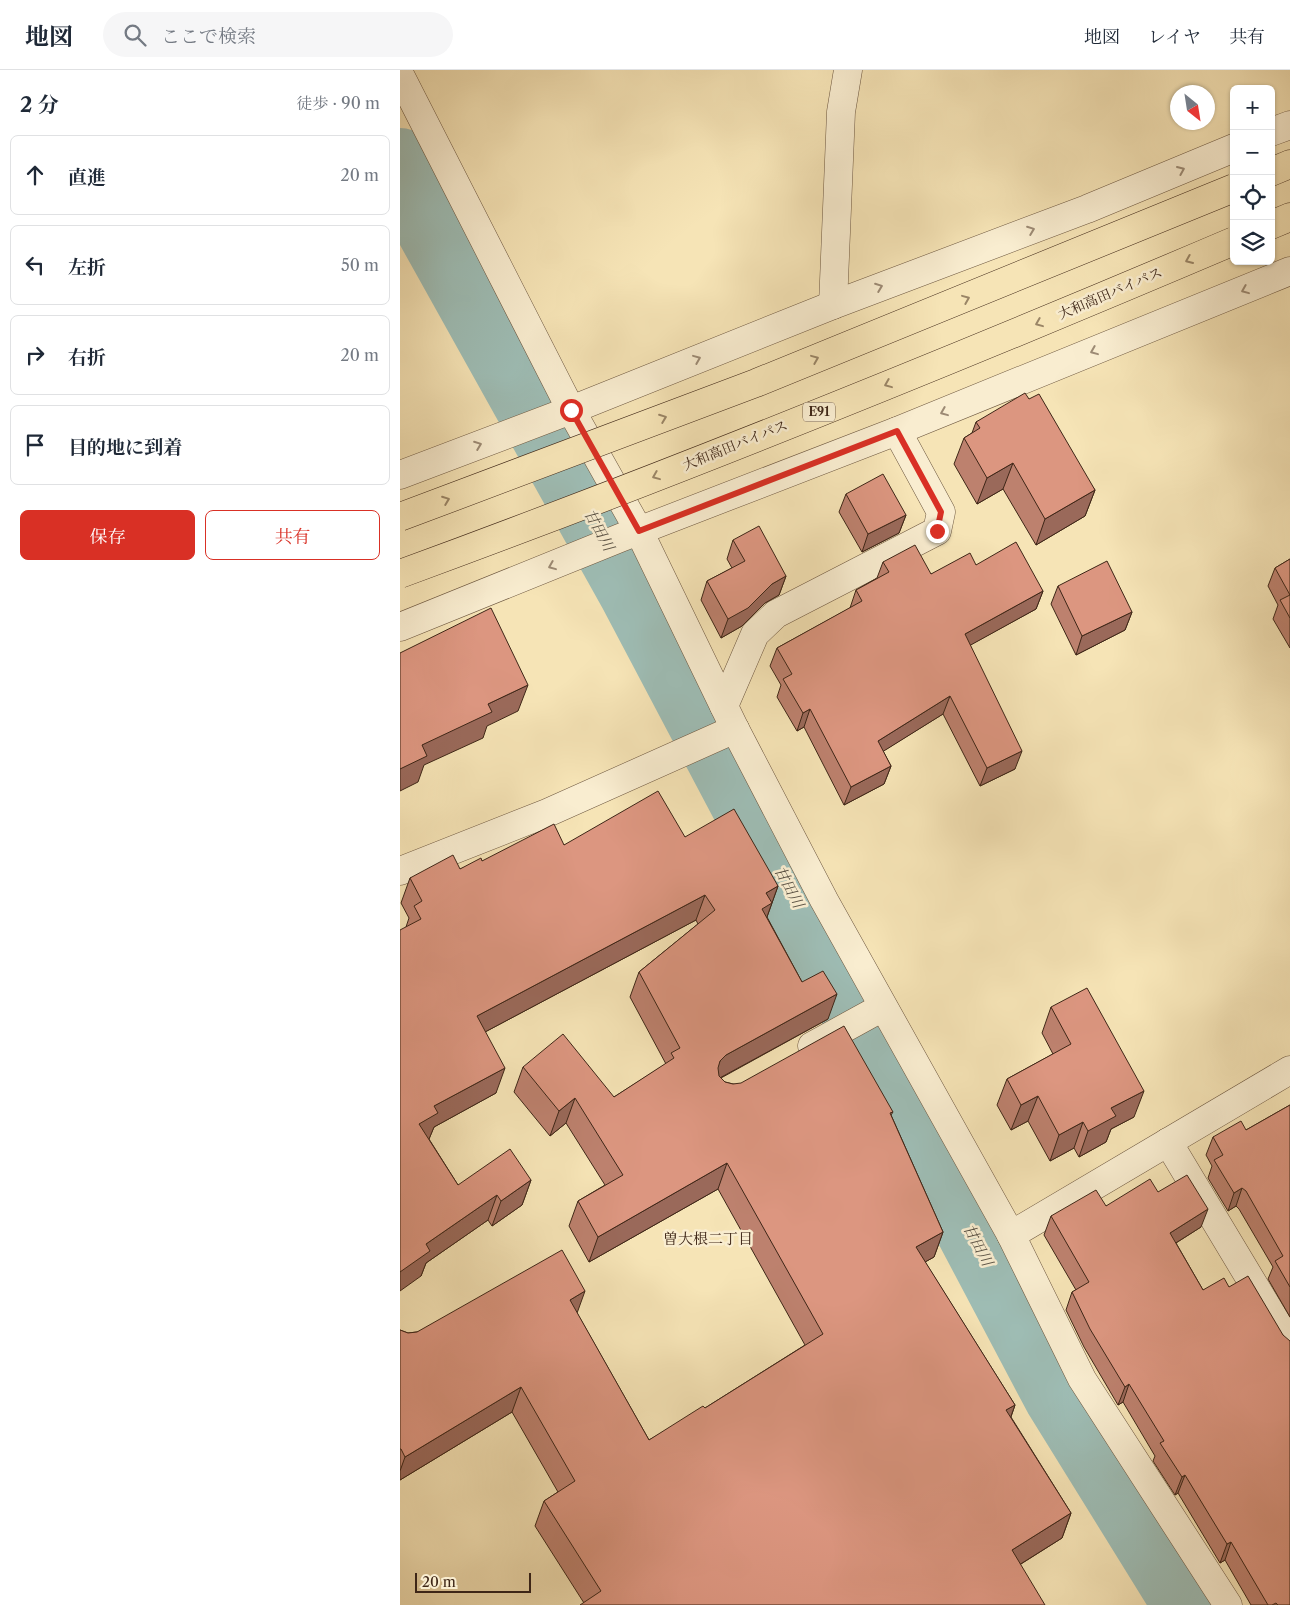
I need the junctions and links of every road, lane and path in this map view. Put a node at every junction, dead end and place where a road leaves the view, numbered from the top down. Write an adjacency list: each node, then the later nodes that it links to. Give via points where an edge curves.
1 (848, 70): 13 (street, via 841,112)
2 (400, 75): 14 (street)
3 (1290, 124): 4 (street)
4 (1275, 130)
5 (1230, 150): 13 (street, one-way to 5, via 1087,209)
6 (1290, 164): 7 (highway)
7 (1275, 170)
8 (1230, 190): 17 (highway, one-way to 8, bridge, via 756,383)
9 (1290, 217): 10 (highway)
10 (1275, 223)
11 (1230, 243): 19 (highway, 大和高田バイパス / E91, one-way to 19, bridge, via 789,424)
12 (1290, 271): 15 (street, one-way to 15)
13 (833, 304): 14 (street, one-way to 13)
14 (548, 418): 16 (street, one-way to 14); 18 (street)
15 (897, 431): 18 (street); 21 (street, via 941,512 937,531 776,614 755,634)
16 (400, 475)
17 (400, 517)
18 (619, 539): 20 (street, one-way to 20); 21 (street)
19 (400, 574)
20 (400, 627)
21 (729, 717): 22 (street, via 547,813); 23 (street)
22 (400, 871)
23 (883, 1007): 24 (street); 27 (street)
24 (791, 1057)
25 (1290, 1070): 26 (street)
26 (1168, 1142): 27 (street); 28 (street)
27 (1011, 1235): 29 (street, via 1082,1379)
28 (1290, 1345)
29 (1228, 1605)

